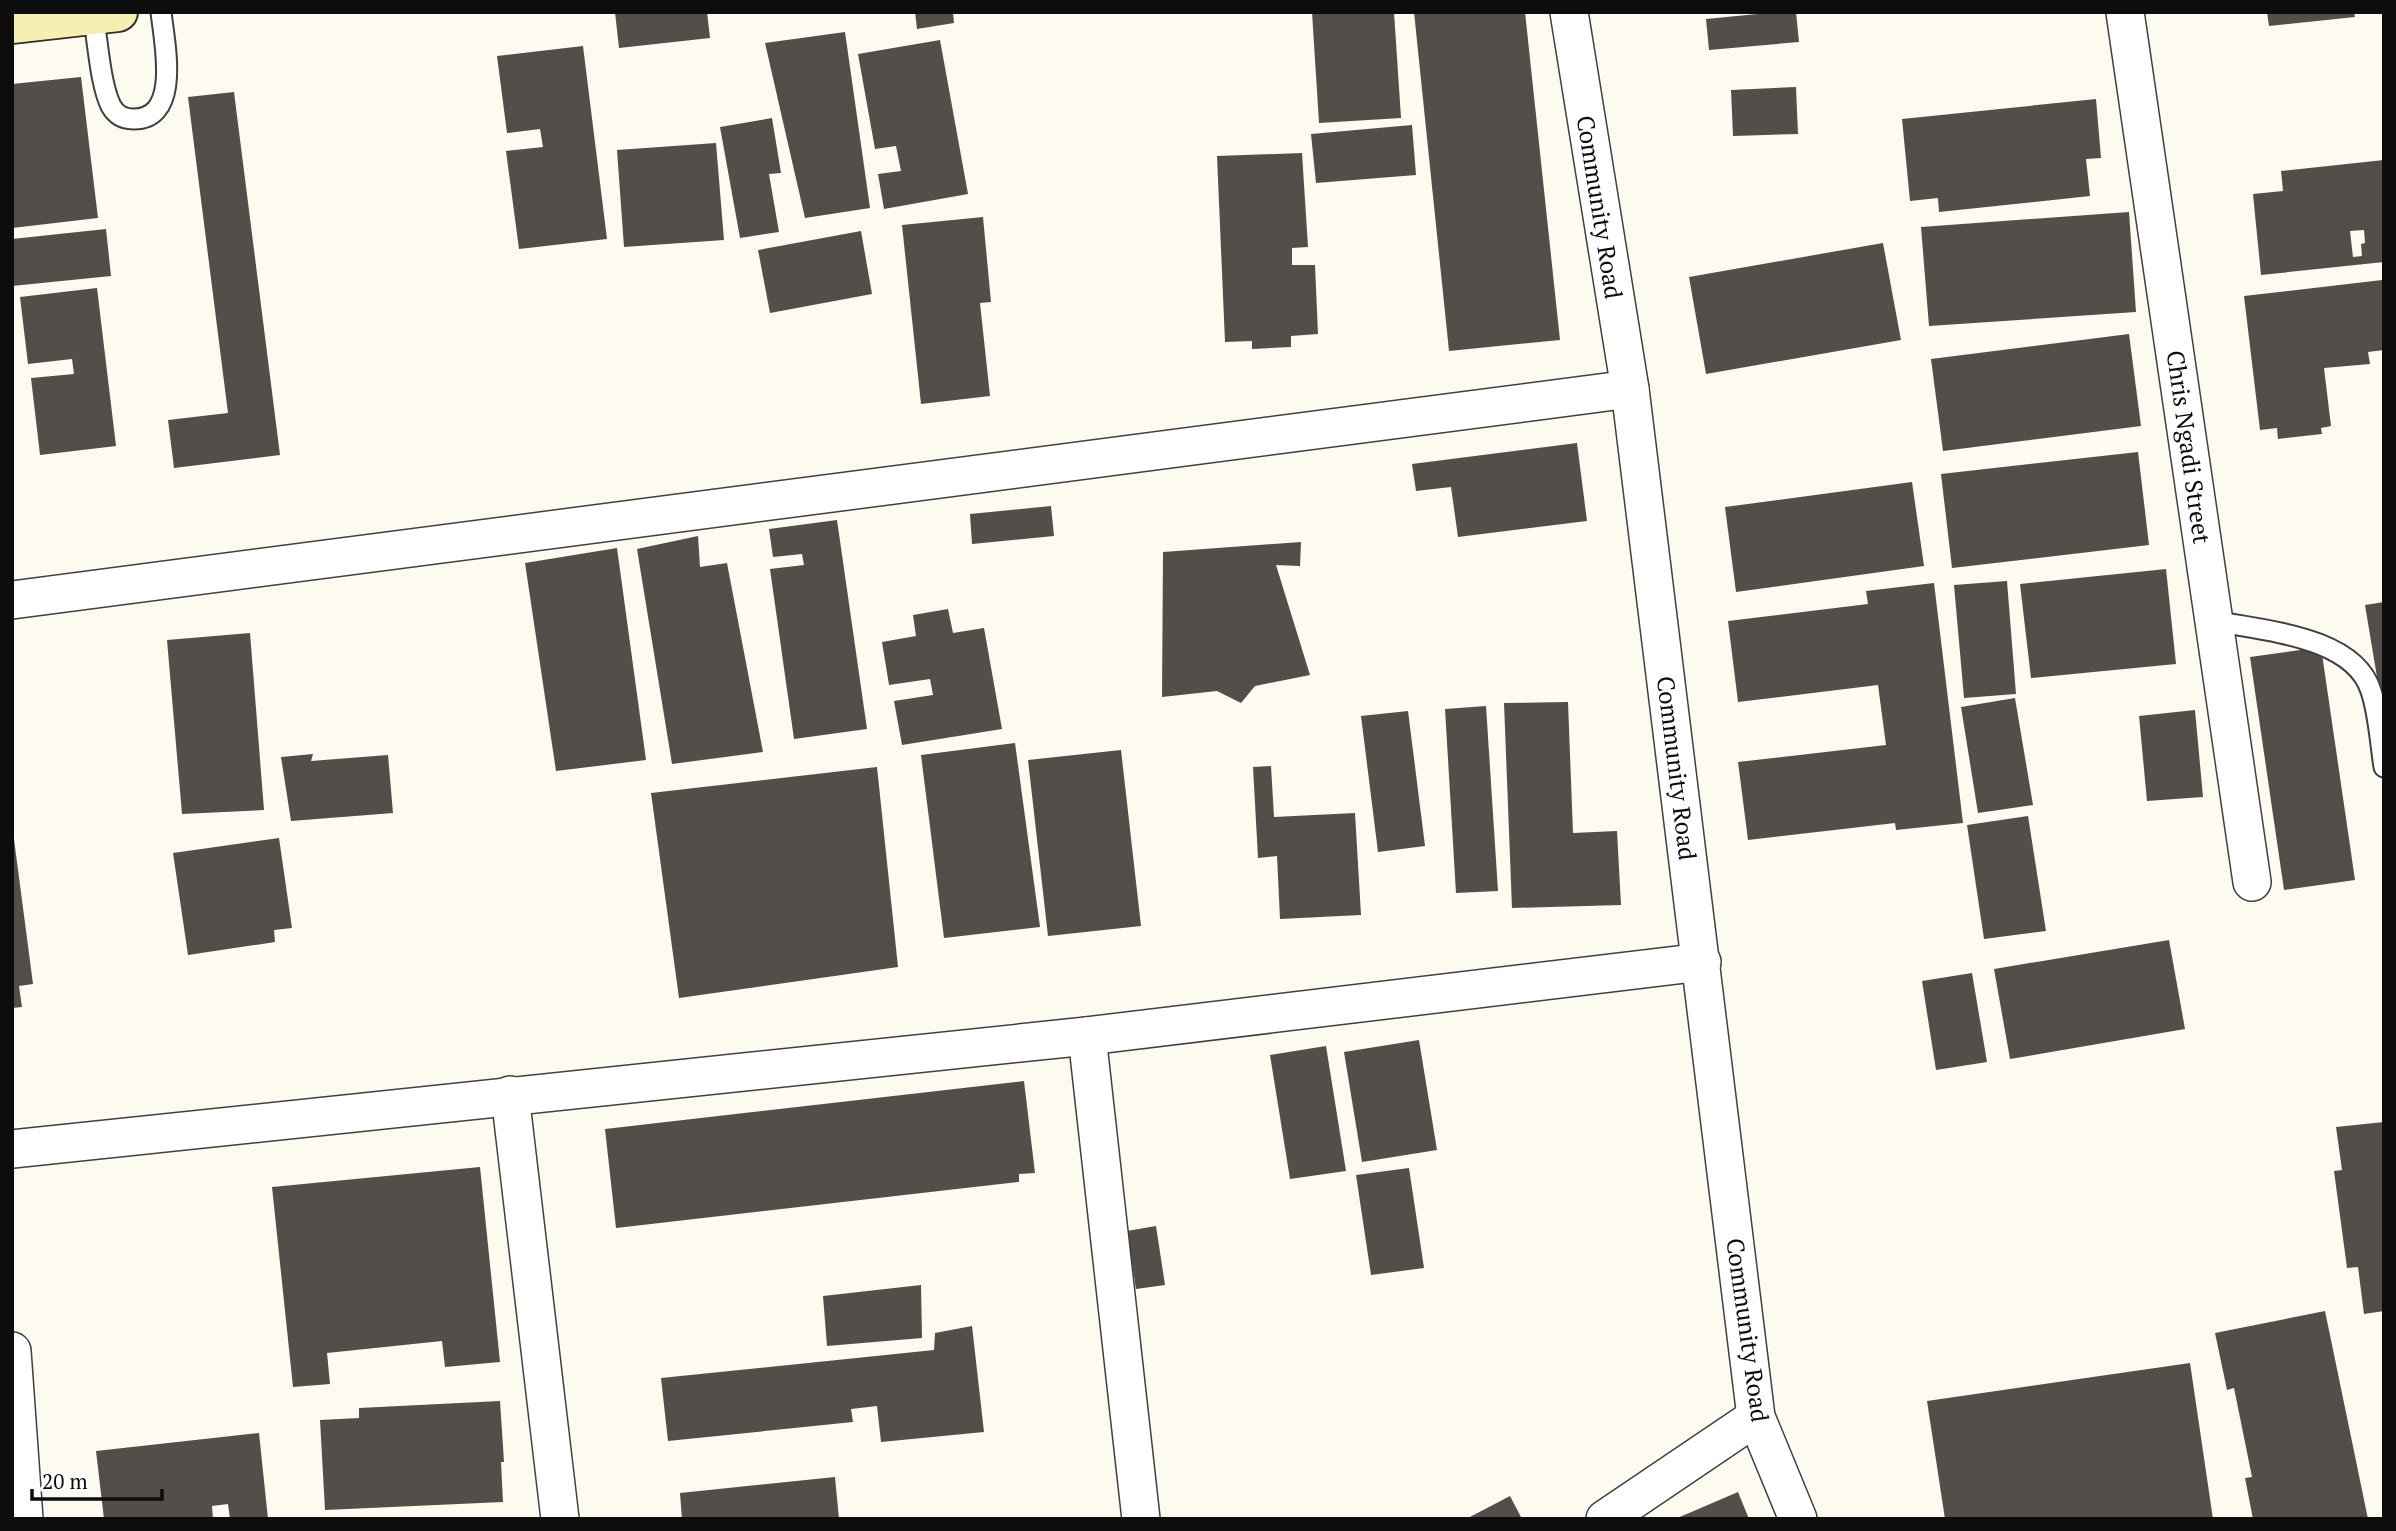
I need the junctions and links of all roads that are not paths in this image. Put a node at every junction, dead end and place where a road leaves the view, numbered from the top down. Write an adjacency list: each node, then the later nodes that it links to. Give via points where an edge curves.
1 (161, 12): 4 (lane, via 167,73 164,100 152,113 136,120 122,118 112,109 104,87)
2 (1569, 12): 6 (street, Community Road)
3 (2126, 12): 8 (street, Chris Ngadi Street)
4 (106, 14): 5 (main road)
5 (12, 24)
6 (1630, 389): 7 (street); 11 (street, Community Road)
7 (12, 600)
8 (2215, 621): 9 (lane, via 2311,640 2361,669 2371,691); 10 (street, Chris Ngadi Street)
9 (2384, 767)
10 (2252, 882)
11 (1702, 962): 12 (street); 16 (street, Community Road)
12 (1087, 1036): 13 (street); 19 (street)
13 (510, 1095): 14 (street); 18 (street)
14 (12, 1149)
15 (12, 1351): 17 (street)
16 (1756, 1416): 20 (street); 21 (street, Community Road)
17 (24, 1519)
18 (560, 1519)
19 (1141, 1519)
20 (1605, 1519)
21 (1798, 1519)

